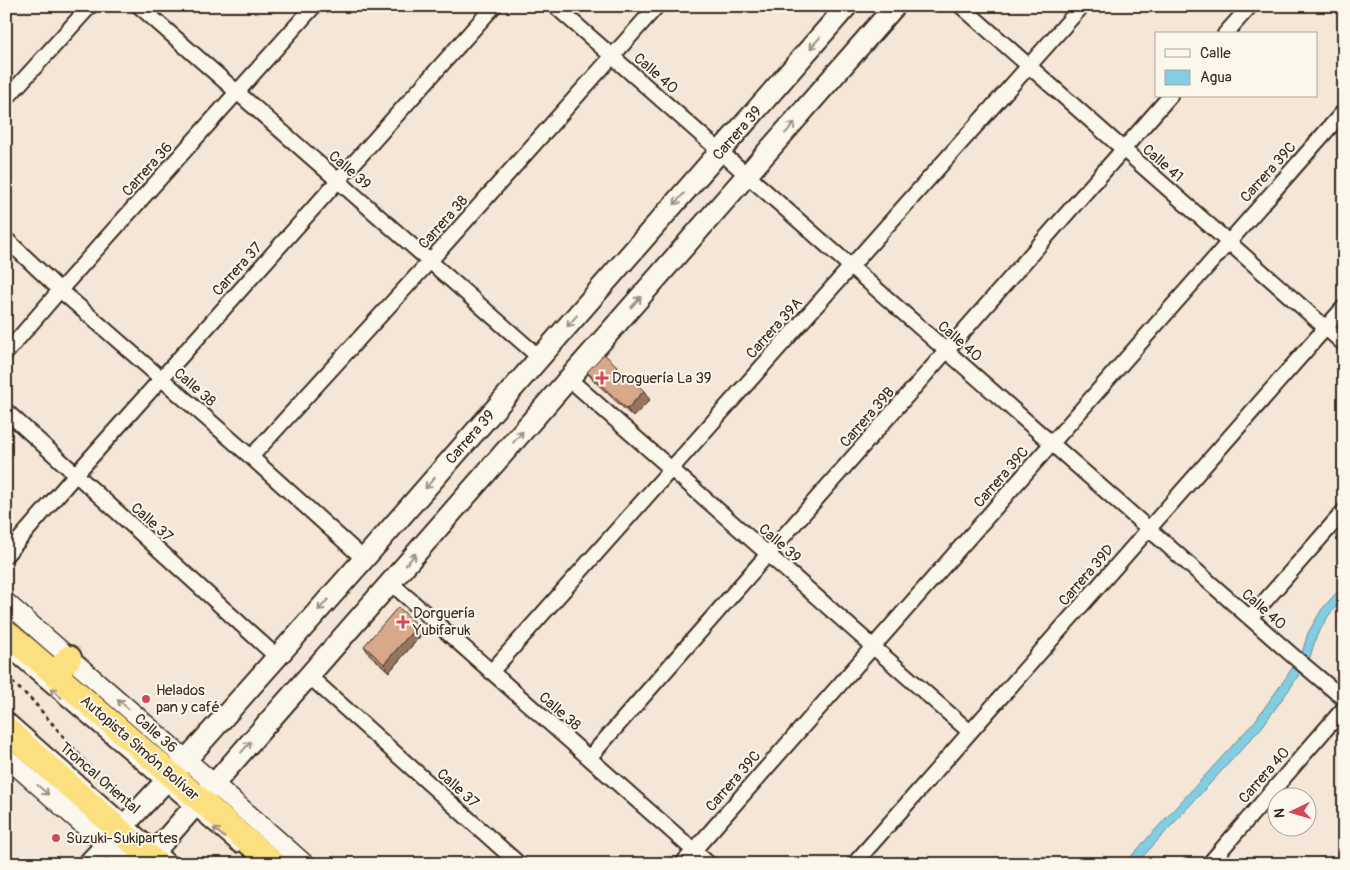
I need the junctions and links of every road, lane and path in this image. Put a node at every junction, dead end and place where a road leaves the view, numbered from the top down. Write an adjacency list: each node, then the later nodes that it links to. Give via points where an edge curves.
1 (90, 6): 17 (street)
2 (139, 6): 15 (street, Calle 39)
3 (314, 6): 15 (street, Carrera 36)
4 (494, 6): 22 (street, Carrera 37)
5 (555, 6): 13 (street, Calle 40)
6 (657, 6): 13 (street, Carrera 38)
7 (847, 6): 20 (main road, Carrera 39, one-way to 20)
8 (895, 6): 21 (main road, one-way to 8)
9 (961, 6): 14 (street, Calle 41)
10 (1082, 6): 14 (street, Carrera 39A)
11 (1250, 6): 12 (street)
12 (1227, 32)
13 (613, 57): 20 (street, Calle 40); 25 (street, Carrera 38)
14 (1028, 66): 19 (street, Calle 41); 26 (street, Carrera 39A)
15 (237, 92): 22 (street, Calle 39); 27 (street, Carrera 36)
16 (1168, 98): 19 (street, Carrera 39B)
17 (6, 99)
18 (1344, 111): 24 (street, Carrera 39C)
19 (1123, 149): 24 (street, Calle 41); 31 (street, Carrera 39B)
20 (720, 152): 21 (street, Calle 40); 33 (main road, Carrera 39, one-way to 33)
21 (748, 176): 26 (street, Calle 40); 34 (main road, one-way to 21)
22 (338, 181): 25 (street, Calle 39); 35 (street, Carrera 37)
23 (6, 239): 27 (street, Calle 38)
24 (1228, 242): 29 (street, Calle 41); 37 (street, Carrera 39C)
25 (430, 262): 33 (street, Calle 39); 38 (street, Carrera 38)
26 (851, 267): 31 (street, Calle 40); 39 (street, Carrera 39A)
27 (60, 290): 32 (street, Carrera 36); 35 (street, Calle 38)
28 (1344, 307): 29 (street, Carrera 39D)
29 (1326, 328): 30 (street, Calle 41); 42 (street, Carrera 39D)
30 (1344, 344)
31 (947, 351): 37 (street, Calle 40); 43 (street, Carrera 39B)
32 (6, 353)
33 (540, 358): 45 (main road, Carrera 39, one-way to 45)
34 (568, 378): 39 (street, Calle 39); 46 (main road, one-way to 34)
35 (162, 379): 38 (street, Calle 38); 40 (street, Carrera 37)
36 (6, 411): 40 (street, Calle 37)
37 (1052, 444): 42 (street, Calle 40); 50 (street, Carrera 39C)
38 (251, 457): 45 (street, Calle 38)
39 (671, 469): 43 (street, Calle 39); 54 (street, Carrera 39A)
40 (76, 474): 44 (street, Carrera 37); 52 (street, Calle 37)
41 (1344, 511): 48 (street)
42 (1148, 529): 48 (street, Calle 40); 61 (street, Carrera 39D)
43 (768, 554): 50 (street, Calle 39); 63 (street, Carrera 39B)
44 (6, 555)
45 (364, 559): 52 (main road, Carrera 39, one-way to 52)
46 (390, 583): 54 (street, Calle 38); 55 (main road)
47 (6, 602): 53 (street)
48 (1250, 618): 57 (street, Calle 40)
49 (6, 632): 53 (highway, Autopista Simón Bolívar)
50 (873, 647): 61 (street, Calle 39); 68 (street, Carrera 39C)
51 (6, 651): 64 (lane, one-way to 51)
52 (276, 657): 64 (main road, Carrera 39)
53 (62, 666): 64 (highway, Autopista Simón Bolívar, one-way to 53, via 150,757)
54 (491, 672): 63 (street, Calle 38)
55 (309, 676): 66 (main road, one-way to 55); 76 (street, Calle 37)
56 (6, 677): 65 (path, via 31,699)
57 (1344, 699)
58 (1344, 708): 80 (street, Carrera 40)
59 (6, 714): 67 (lane, Troncal Oriental)
60 (6, 729): 67 (highway)
61 (970, 732): 79 (street, Carrera 39D)
62 (6, 757): 67 (street, one-way to 67)
63 (589, 758): 68 (street, Calle 38)
64 (173, 773): 66 (highway, Autopista Simón Bolívar); 67 (main road, Carrera 39)
65 (104, 783)
66 (202, 798): 69 (lane, one-way to 66); 70 (main road); 74 (highway, Autopista Simón Bolívar); 75 (street)
67 (118, 832): 70 (highway); 71 (main road, Carrera 39); 72 (street)
68 (694, 850): 77 (street, Carrera 39C); 78 (street, Calle 38)
69 (242, 851)
70 (152, 858): 73 (lane)
71 (88, 864)
72 (127, 864)
73 (176, 864)
74 (274, 864)
75 (305, 864)
76 (519, 864)
77 (682, 864)
78 (709, 864)
79 (854, 864)
80 (1209, 864)

